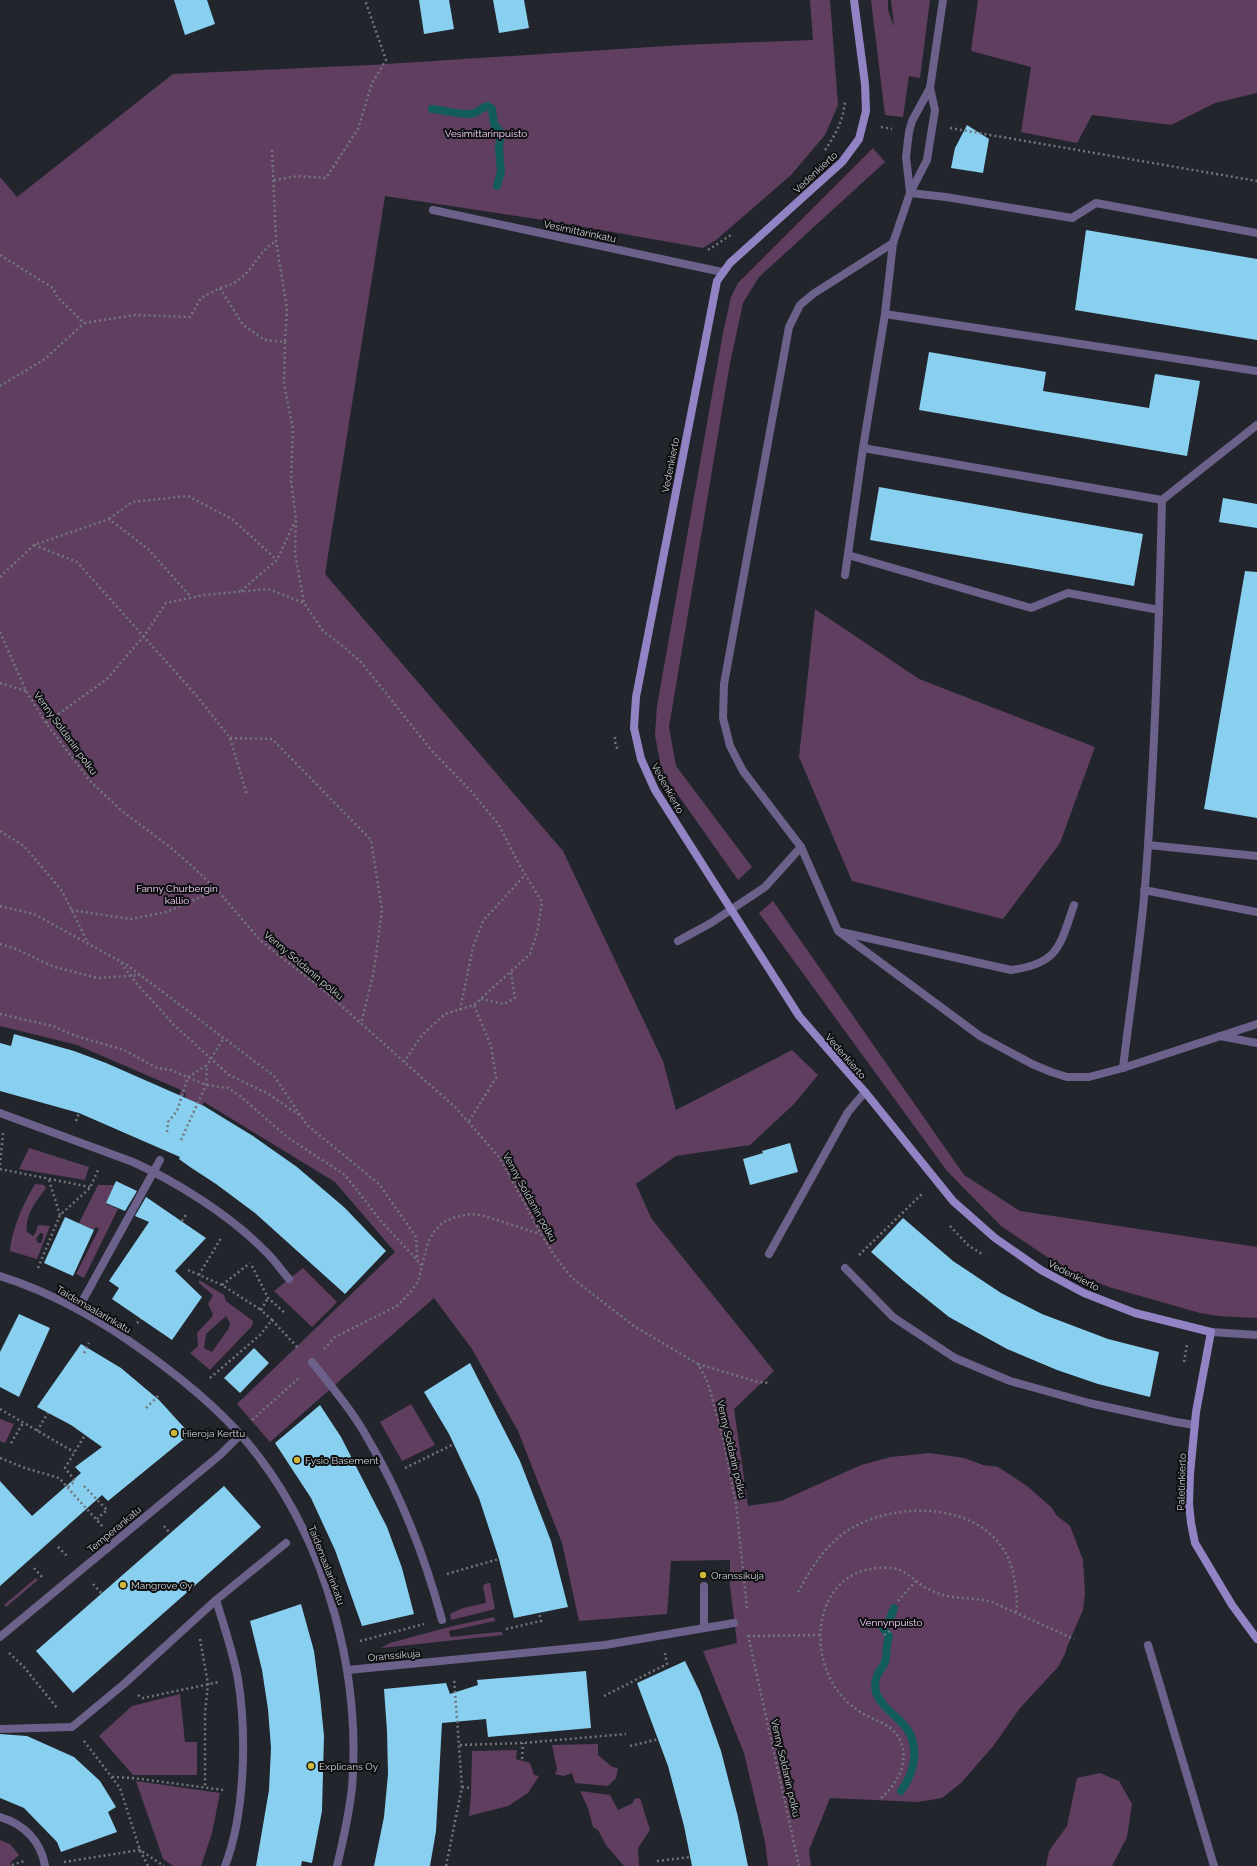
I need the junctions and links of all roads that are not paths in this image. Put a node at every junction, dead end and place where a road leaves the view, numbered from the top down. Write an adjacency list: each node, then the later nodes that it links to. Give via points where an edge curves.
1 (854, 0): 8 (street, Vedenkierto, via 866,111 859,139 842,162)
2 (944, 0): 3 (street)
3 (930, 88): 4 (street, via 935,110 927,160); 4 (street, via 912,121 909,132 906,157)
4 (910, 193): 6 (street, via 1072,218 1096,203); 7 (street)
5 (433, 210): 8 (street, Vesimittarinkatu)
6 (1257, 233)
7 (892, 243): 9 (street); 18 (street, via 813,294 800,305 789,327 724,684 723,718 730,746 743,771)
8 (722, 272): 22 (street, Vedenkierto, via 712,301 636,698 634,728 641,759 655,790)
9 (885, 314): 10 (street); 12 (street)
10 (1257, 371)
11 (1257, 425): 13 (street)
12 (863, 448): 13 (street); 14 (street)
13 (1162, 500): 16 (street)
14 (848, 555): 15 (street); 16 (street, via 1031,608 1068,592)
15 (845, 575)
16 (1159, 610): 17 (street)
17 (1148, 845): 19 (street); 20 (street)
18 (801, 847): 22 (street, via 765,887); 24 (street)
19 (1257, 856)
20 (1144, 890): 23 (street); 29 (street)
21 (1074, 905): 24 (street, via 1057,949 1046,960 1030,967 1011,970)
22 (731, 909): 25 (street); 30 (street, Vedenkierto, via 799,1016)
23 (1257, 912)
24 (838, 931): 29 (street, via 980,1036 1032,1064 1067,1076 1089,1076)
25 (678, 941)
26 (1257, 1024): 27 (street)
27 (1220, 1036): 28 (street); 29 (street)
28 (1257, 1043)
29 (1123, 1068)
30 (865, 1092): 34 (street, via 848,1112); 39 (street, Vedenkierto, via 954,1201 995,1238 1041,1270 1084,1293 1135,1313)
31 (2, 1114): 33 (street)
32 (160, 1160): 33 (street)
33 (154, 1171): 37 (street, via 231,1222 265,1251); 38 (street)
34 (769, 1254)
35 (846, 1268): 42 (street, via 893,1317 955,1358 1010,1381 1089,1403)
36 (0, 1276): 38 (street, Taidemaalarinkatu)
37 (289, 1279)
38 (78, 1309): 43 (street, Taidemaalarinkatu, via 130,1341 196,1391)
39 (1211, 1332): 40 (street, Vedenkierto); 42 (street, Paletinkierto)
40 (1257, 1335)
41 (312, 1362): 47 (street, via 351,1412 388,1477 417,1540)
42 (1195, 1425): 52 (street, Paletinkierto, via 1189,1504 1195,1543 1232,1606)
43 (240, 1435): 51 (street, Temperankatu, via 220,1455); 54 (street, Taidemaalarinkatu, via 259,1456 301,1524 338,1623)
44 (286, 1543): 46 (street)
45 (704, 1586): 50 (street)
46 (216, 1600): 55 (street, via 124,1684 72,1727); 58 (street, via 238,1679 243,1756 236,1821)
47 (442, 1620)
48 (734, 1623): 50 (street, Oranssikuja)
49 (0, 1626): 51 (street)
50 (704, 1627): 54 (street, Oranssikuja, via 605,1645)
51 (3, 1635)
52 (1257, 1639)
53 (1148, 1645): 60 (street)
54 (348, 1670): 59 (street, Taidemaalarinkatu, via 352,1718 352,1782)
55 (0, 1728)
56 (0, 1817): 57 (street, via 17,1823 32,1836 38,1844)
57 (45, 1866)
58 (225, 1866)
59 (337, 1866)
60 (1214, 1866)

